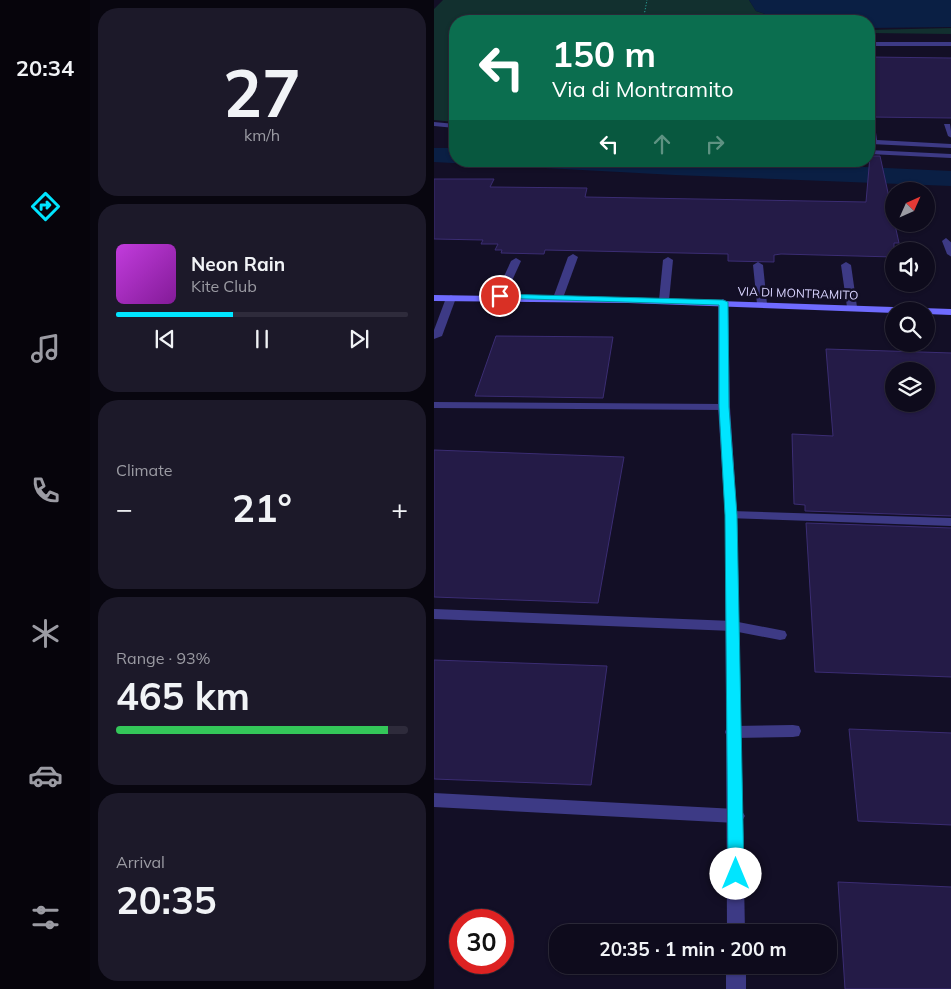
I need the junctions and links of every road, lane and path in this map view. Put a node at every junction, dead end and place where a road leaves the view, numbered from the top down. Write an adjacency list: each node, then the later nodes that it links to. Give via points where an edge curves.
1 (647, 0): 2 (path)
2 (644, 15)
3 (875, 44): 4 (street)
4 (951, 44)
5 (434, 124): 6 (street)
6 (449, 125)
7 (947, 126): 8 (street)
8 (951, 136)
9 (875, 142): 10 (street)
10 (951, 146)
11 (875, 152): 12 (street)
12 (951, 156)
13 (946, 241): 14 (street)
14 (951, 254)
15 (573, 257): 23 (street)
16 (668, 260): 24 (street)
17 (516, 261): 20 (street)
18 (846, 265): 27 (street)
19 (758, 266): 26 (street)
20 (500, 296): 22 (main road, VIA DI MONTRAMITO); 23 (main road, VIA DI MONTRAMITO)
21 (434, 298): 22 (main road, VIA DI MONTRAMITO)
22 (451, 298): 29 (street, via 437,336)
23 (558, 298): 24 (main road, VIA DI MONTRAMITO)
24 (664, 300): 25 (main road, VIA DI MONTRAMITO)
25 (723, 302): 26 (main road, VIA DI MONTRAMITO); 31 (street)
26 (762, 304): 27 (main road, VIA DI MONTRAMITO)
27 (852, 308): 28 (main road, VIA DI MONTRAMITO)
28 (951, 312)
29 (434, 336)
30 (434, 405): 31 (street)
31 (724, 407): 32 (street)
32 (731, 515): 33 (street); 35 (street)
33 (951, 522)
34 (434, 614): 35 (street)
35 (733, 626): 36 (street); 38 (street)
36 (780, 634)
37 (794, 731): 38 (street)
38 (733, 732): 40 (street)
39 (434, 800): 40 (street)
40 (736, 816): 41 (street)
41 (736, 924)
42 (736, 974): 43 (street)
43 (736, 989)

